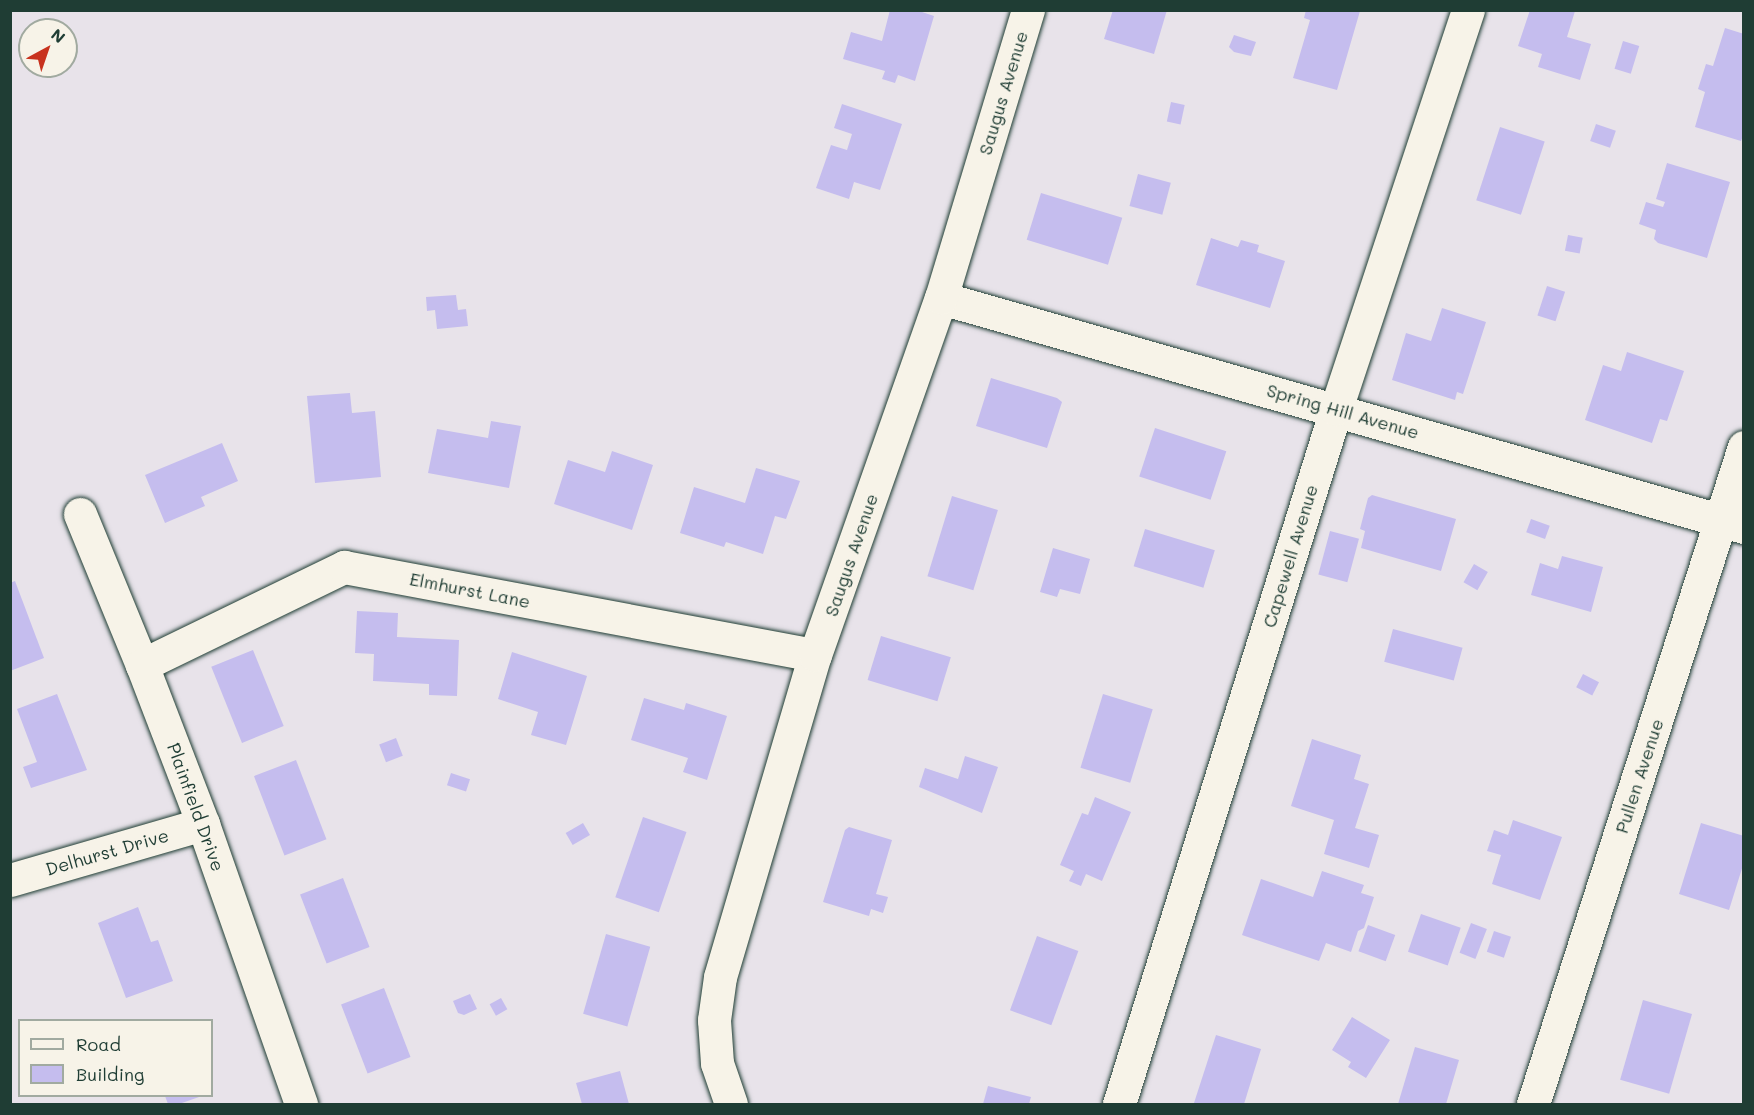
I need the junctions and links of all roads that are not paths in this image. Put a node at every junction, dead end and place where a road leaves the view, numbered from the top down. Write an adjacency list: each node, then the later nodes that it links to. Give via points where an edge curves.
1 (1028, 10): 3 (street, Saugus Avenue)
2 (1468, 10): 4 (street, Capewell Avenue)
3 (941, 298): 4 (street, Spring Hill Avenue); 8 (street, Saugus Avenue)
4 (1336, 409): 7 (street, Spring Hill Avenue); 14 (street, Capewell Avenue)
5 (1743, 447): 7 (street, Pullen Avenue)
6 (80, 514): 9 (street, Plainfield Drive)
7 (1732, 523): 15 (street, Pullen Avenue)
8 (815, 655): 9 (street, Elmhurst Lane, via 344,567); 13 (street, Saugus Avenue, via 720,977 714,1020 717,1063)
9 (142, 665): 10 (street, Plainfield Drive)
10 (203, 824): 11 (street, Delhurst Drive); 12 (street, Plainfield Drive)
11 (10, 880)
12 (301, 1104)
13 (731, 1104)
14 (1119, 1104)
15 (1533, 1104)

